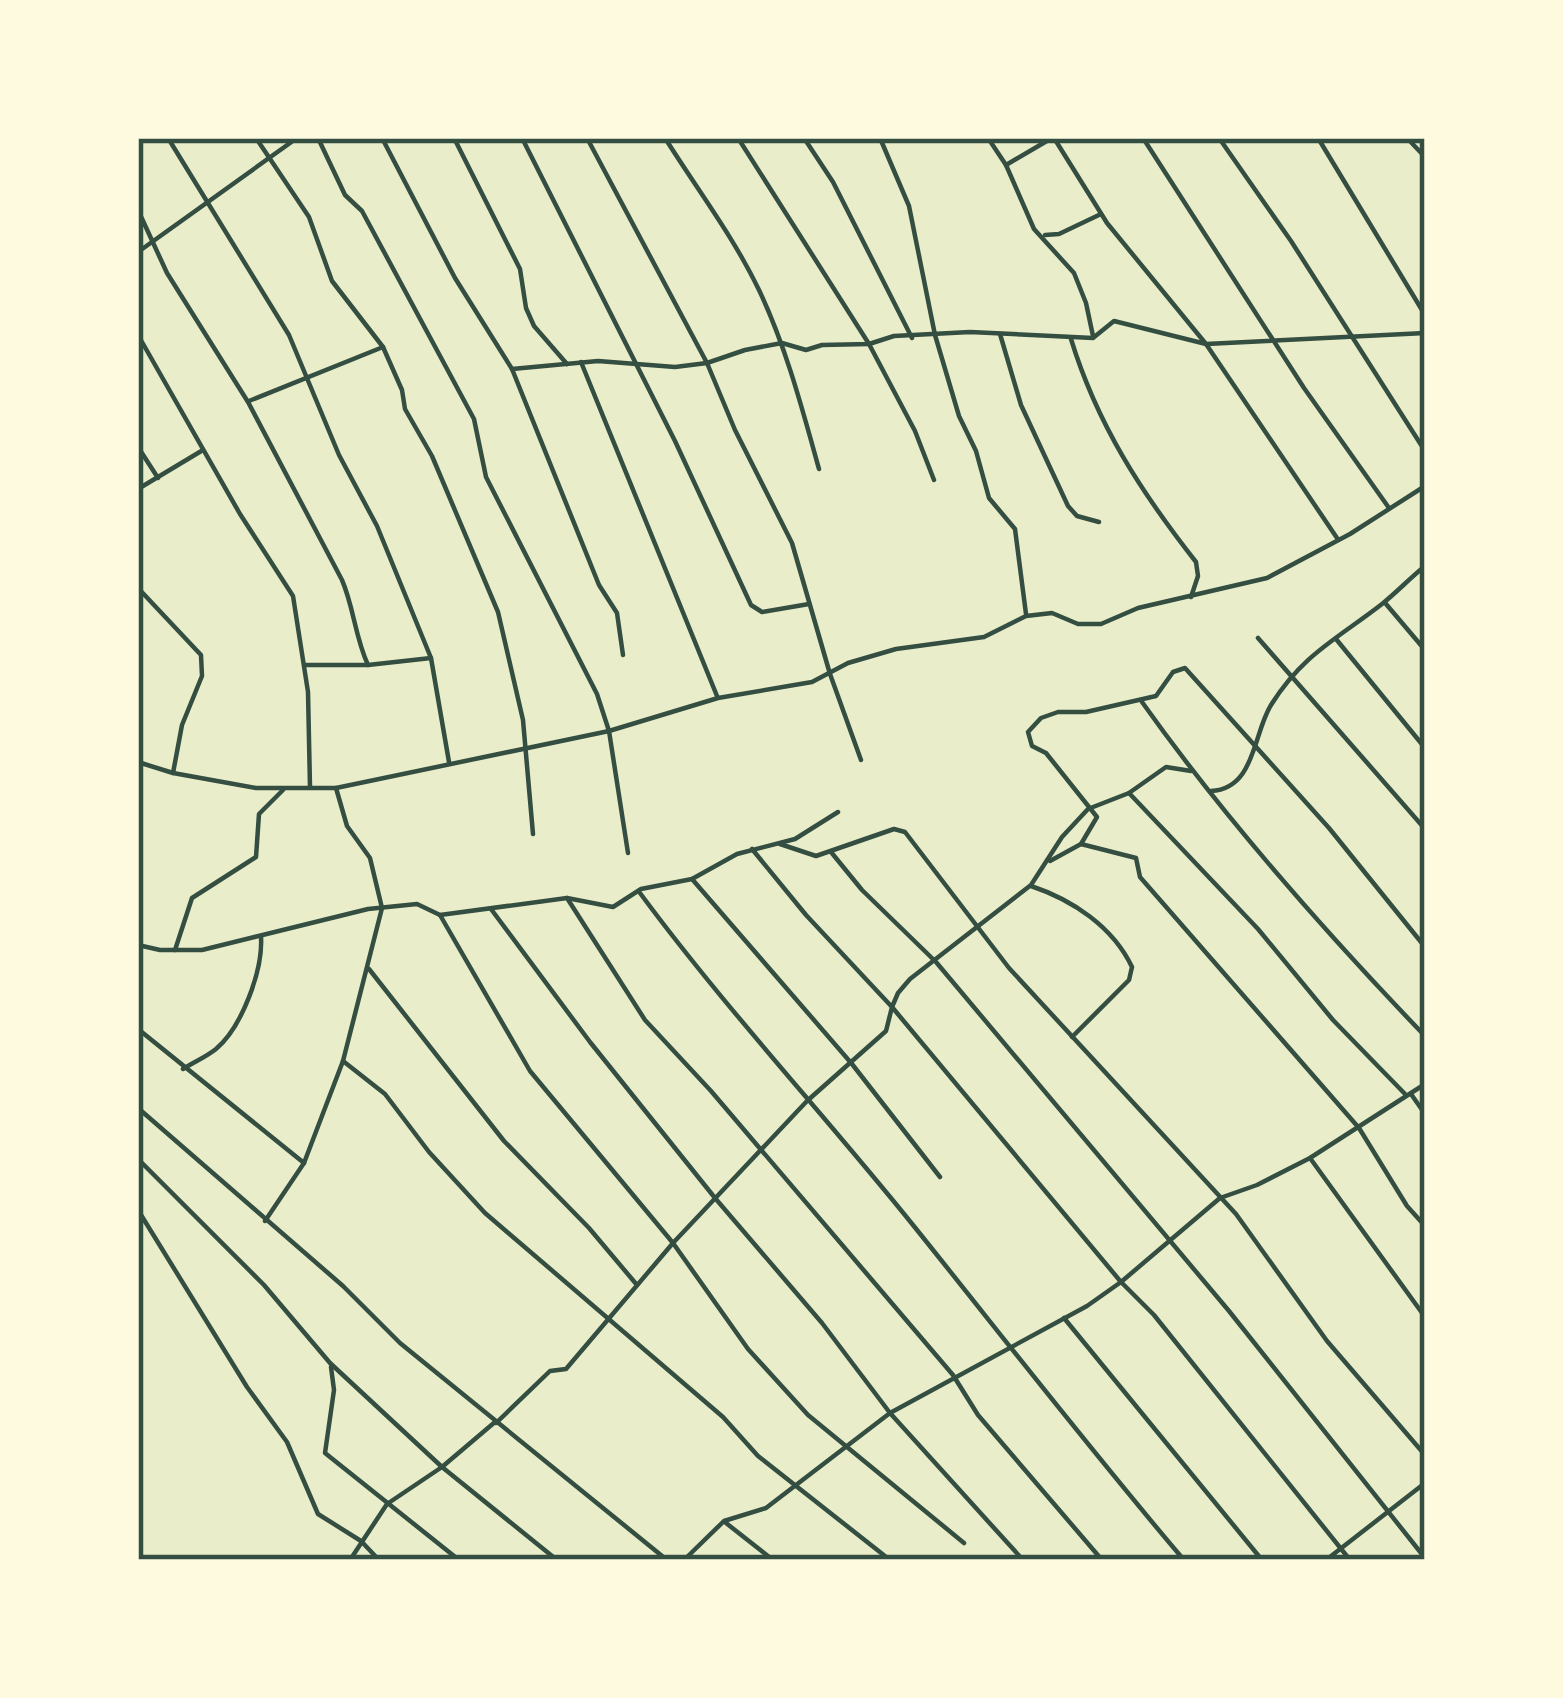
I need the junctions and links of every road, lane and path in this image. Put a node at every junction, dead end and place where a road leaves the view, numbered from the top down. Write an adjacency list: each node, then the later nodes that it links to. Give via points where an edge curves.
1 (167, 138): 22 (street)
2 (256, 138): 19 (street)
3 (297, 138): 19 (street)
4 (318, 138): 77 (street, via 474,419 486,478 581,659)
5 (382, 138): 46 (street)
6 (454, 138): 45 (street, via 520,269 534,326)
7 (522, 138): 43 (street)
8 (586, 138): 44 (street)
9 (665, 138): 38 (street, via 730,235)
10 (738, 138): 39 (street)
11 (804, 138): 34 (street)
12 (880, 138): 30 (street, via 909,206)
13 (988, 138): 21 (street)
14 (1053, 138): 21 (street); 24 (street)
15 (1143, 138): 37 (street)
16 (1219, 138): 33 (street)
17 (1318, 138): 28 (street)
18 (1407, 138): 20 (street)
19 (271, 157): 22 (street); 41 (street, via 309,217 332,281)
20 (1425, 157)
21 (1006, 165): 25 (street)
22 (208, 204): 26 (street); 47 (street)
23 (138, 210): 26 (street)
24 (1101, 214): 25 (street, via 1059,234); 40 (street)
25 (1040, 233): 35 (street, via 1074,273)
26 (155, 239): 27 (street); 48 (street)
27 (138, 252)
28 (1425, 315)
29 (1425, 333): 33 (street)
30 (935, 334): 31 (street); 34 (street); 65 (street, via 989,498 1015,529)
31 (1000, 334): 36 (street); 58 (street, via 1021,405 1068,506)
32 (138, 335): 50 (street)
33 (1350, 337): 37 (street); 51 (street)
34 (912, 338): 39 (street)
35 (1093, 338): 36 (street); 40 (street, via 1106,325 1126,322)
36 (1071, 339): 62 (street, via 1133,479 1196,562)
37 (1274, 341): 40 (street); 57 (street)
38 (782, 343): 39 (street, via 806,350); 44 (street); 52 (street)
39 (868, 344): 54 (street)
40 (1206, 344): 59 (street)
41 (383, 347): 47 (street); 79 (street, via 498,612)
42 (581, 362): 43 (street); 45 (street); 75 (street)
43 (636, 363): 44 (street); 64 (street, via 754,610)
44 (707, 363): 64 (street, via 792,543)
45 (567, 364): 46 (street)
46 (512, 369): 69 (street, via 617,614)
47 (307, 378): 48 (street); 70 (street)
48 (248, 402): 72 (street, via 342,580)
49 (138, 447): 53 (street)
50 (203, 450): 53 (street); 71 (street, via 293,596)
51 (1425, 451)
52 (819, 469)
53 (158, 478): 56 (street)
54 (934, 480)
55 (1425, 486): 57 (street)
56 (138, 489)
57 (1390, 510): 59 (street)
58 (1099, 522)
59 (1337, 538): 62 (street, via 1267,578)
60 (1425, 566): 63 (street)
61 (138, 588): 84 (street, via 201,655)
62 (1191, 597): 65 (street, via 1101,624)
63 (1384, 602): 67 (street); 68 (street)
64 (810, 604): 73 (street)
65 (1026, 616): 73 (street, via 984,637 896,650)
66 (1258, 638): 74 (street)
67 (1336, 639): 74 (street); 80 (street)
68 (1425, 650)
69 (623, 655)
70 (431, 658): 72 (street); 83 (street)
71 (305, 665): 72 (street); 86 (street)
72 (368, 665)
73 (830, 674): 75 (street); 81 (street)
74 (1292, 674): 78 (street); 93 (street)
75 (718, 698): 77 (street)
76 (1141, 700): 78 (street, via 1161,693 1185,668); 85 (street); 91 (street, via 1058,712 1028,732)
77 (609, 731): 79 (street); 99 (street)
78 (1253, 742): 89 (street, via 1245,771); 111 (street)
79 (523, 748): 83 (street); 94 (street)
80 (1425, 748)
81 (861, 760)
82 (138, 762): 84 (street)
83 (449, 763): 87 (street)
84 (173, 773): 88 (street)
85 (1196, 773): 89 (street); 90 (street, via 1166,767)
86 (310, 787): 87 (street); 88 (street)
87 (336, 788): 105 (street, via 347,826 370,858)
88 (284, 790): 112 (street, via 259,814 256,857 192,898)
89 (1211, 791): 117 (street)
90 (1129, 793): 91 (street); 123 (street)
91 (1088, 809): 96 (street, via 1096,822); 100 (street)
92 (838, 812): 95 (street)
93 (1425, 829)
94 (533, 834)
95 (780, 844): 97 (street); 98 (street, via 816,856)
96 (1081, 844): 100 (street); 127 (street, via 1136,859 1140,877)
97 (752, 849): 101 (street); 115 (street)
98 (831, 852): 108 (street, via 902,830); 113 (street)
99 (628, 853)
100 (1049, 861): 102 (street)
101 (692, 879): 103 (street); 120 (street)
102 (1030, 885): 108 (street); 118 (street, via 1108,930 1132,967 1129,980)
103 (640, 892): 104 (street, via 606,908); 124 (street)
104 (567, 898): 106 (street); 128 (street, via 645,1020)
105 (382, 908): 107 (street, via 417,904); 109 (street); 114 (street)
106 (491, 909): 107 (street); 133 (street)
107 (440, 915): 139 (street, via 530,1071)
108 (975, 925): 113 (street); 118 (street)
109 (261, 937): 112 (street); 121 (street, via 261,959 230,1033)
110 (138, 945): 112 (street)
111 (1425, 946)
112 (175, 950)
113 (936, 962): 115 (street, via 910,979); 138 (street)
114 (369, 969): 119 (street); 141 (street, via 504,1141)
115 (892, 1007): 120 (street, via 886,1030); 140 (street)
116 (138, 1029): 121 (street)
117 (1425, 1036)
118 (1072, 1037): 134 (street)
119 (343, 1061): 131 (street); 142 (street, via 385,1094 485,1213)
120 (853, 1064): 124 (street); 132 (street)
121 (183, 1069): 131 (street)
122 (1425, 1084): 123 (street)
123 (1408, 1094): 126 (street); 127 (street)
124 (807, 1101): 128 (street); 145 (street)
125 (138, 1108): 136 (street)
126 (1425, 1114)
127 (1359, 1128): 129 (street); 137 (street)
128 (760, 1151): 133 (street); 147 (street)
129 (1310, 1158): 134 (street); 144 (street)
130 (138, 1159): 146 (street)
131 (304, 1163): 136 (street)
132 (940, 1177)
133 (715, 1198): 139 (street); 148 (street)
134 (1220, 1198): 138 (street); 151 (street)
135 (138, 1210): 158 (street, via 287,1442 317,1514)
136 (266, 1221): 149 (street)
137 (1425, 1226)
138 (1167, 1241): 140 (street); 156 (street)
139 (673, 1243): 141 (street); 150 (street, via 758,1361)
140 (1121, 1282): 143 (street); 160 (street)
141 (637, 1285): 142 (street)
142 (609, 1317): 149 (street, via 566,1370 550,1371); 153 (street)
143 (1064, 1317): 145 (street); 173 (street)
144 (1425, 1317)
145 (1006, 1347): 147 (street); 172 (street)
146 (330, 1363): 152 (street); 155 (street, via 325,1453)
147 (953, 1375): 148 (street); 171 (street)
148 (890, 1413): 150 (street); 170 (street)
149 (496, 1423): 152 (street); 166 (street)
150 (845, 1445): 153 (street); 159 (street)
151 (1425, 1455)
152 (442, 1467): 155 (street); 165 (street)
153 (796, 1482): 157 (street, via 766,1508); 169 (street)
154 (1425, 1483): 156 (street)
155 (387, 1504): 158 (street); 164 (street)
156 (1386, 1509): 160 (street); 161 (street)
157 (724, 1521): 167 (street); 168 (street)
158 (361, 1541): 162 (street); 163 (street)
159 (964, 1544)
160 (1340, 1548): 174 (street); 175 (street)
161 (1425, 1558)
162 (350, 1560)
163 (379, 1560)
164 (459, 1560)
165 (557, 1560)
166 (668, 1560)
167 (684, 1560)
168 (773, 1560)
169 (890, 1560)
170 (1023, 1560)
171 (1102, 1560)
172 (1184, 1560)
173 (1262, 1560)
174 (1326, 1560)
175 (1350, 1560)

